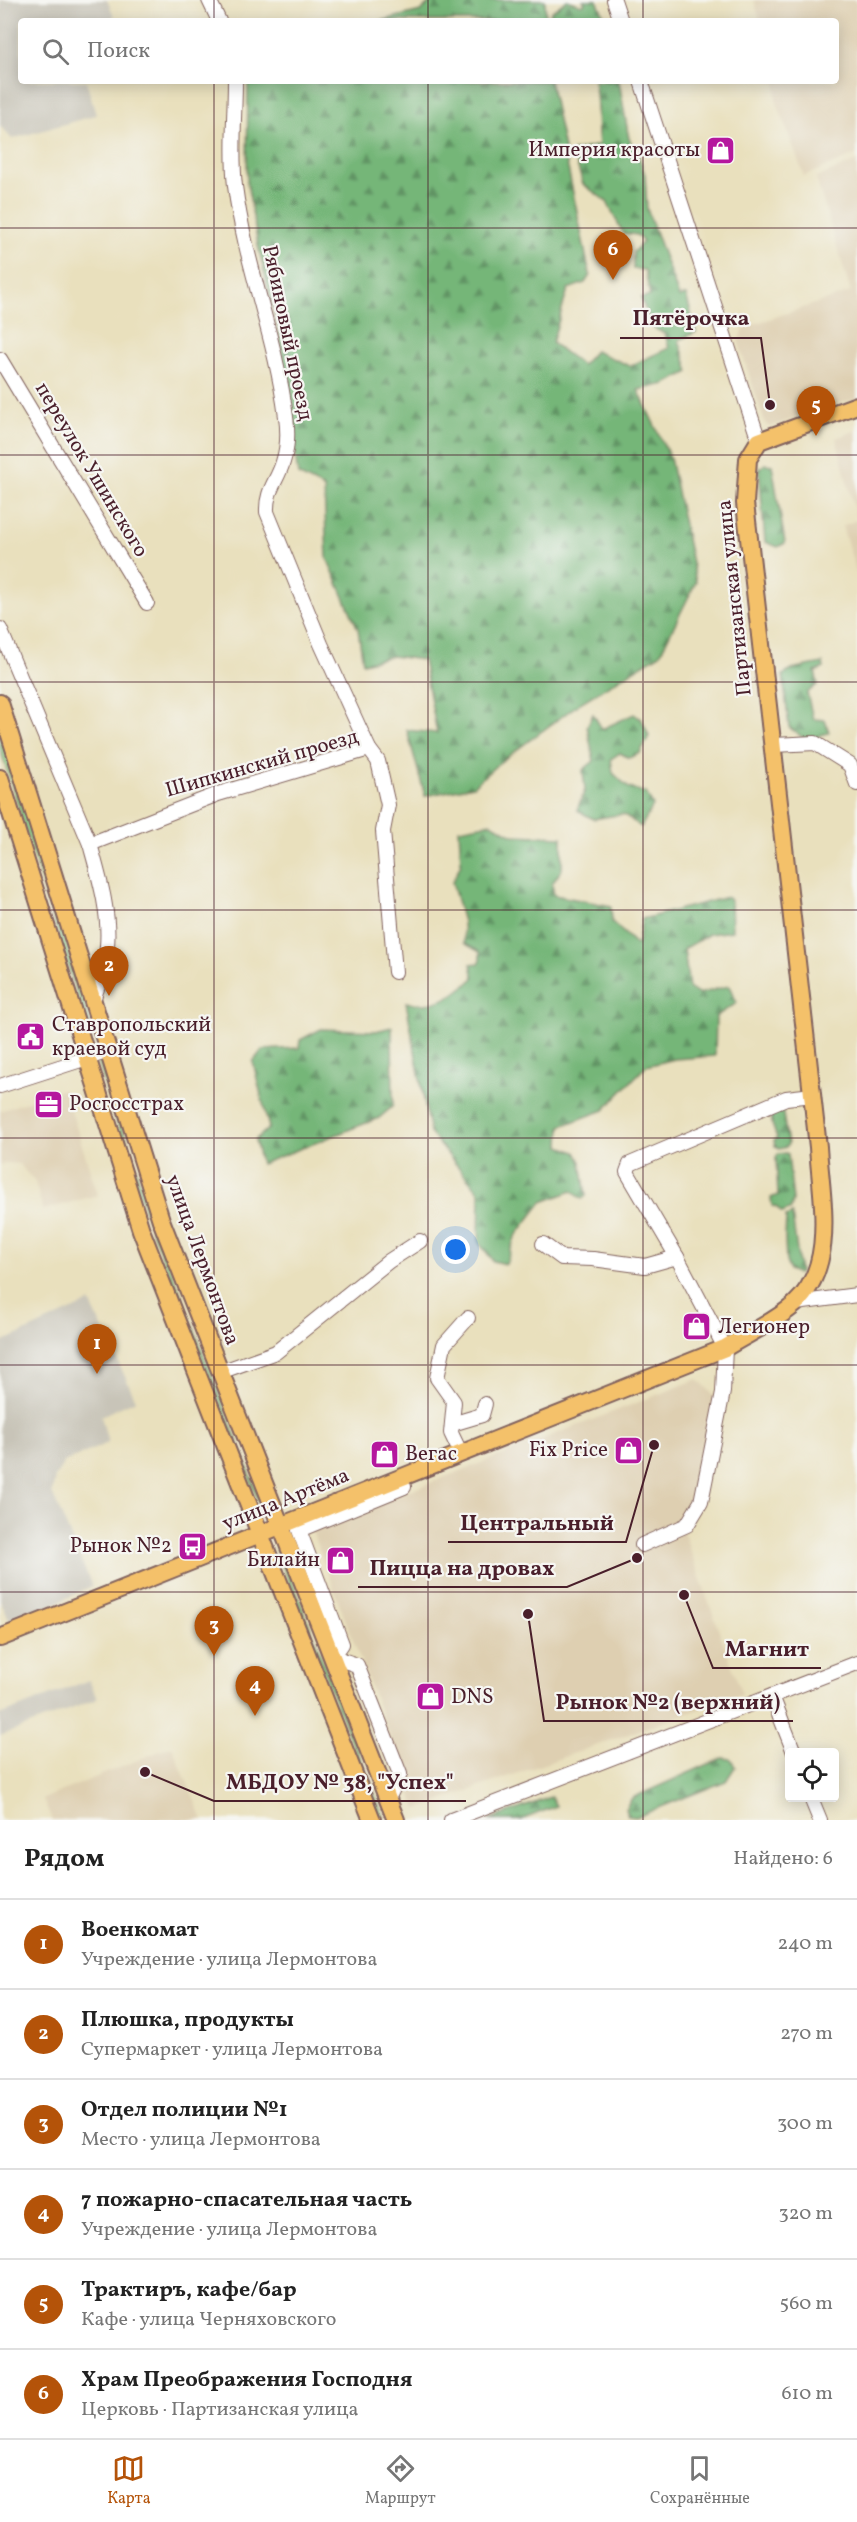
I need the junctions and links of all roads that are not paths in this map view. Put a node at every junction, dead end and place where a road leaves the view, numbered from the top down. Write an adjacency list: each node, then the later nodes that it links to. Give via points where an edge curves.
1 (208, 0): 3 (street)
2 (614, 0): 4 (street)
3 (217, 18)
4 (620, 18)
5 (235, 84): 14 (street, Рябиновый проезд, via 235,185 286,417 287,446 266,499 267,512)
6 (642, 84): 9 (street)
7 (0, 359): 10 (street, переулок Ушинского)
8 (857, 405): 9 (main road)
9 (759, 441): 13 (main road, Партизанская улица, via 748,459 746,502)
10 (147, 603)
11 (0, 629): 18 (street)
12 (0, 703): 20 (main road, улица Лермонтова)
13 (774, 745): 15 (street, via 815,743); 24 (main road, Партизанская улица)
14 (369, 749): 18 (street, Шипкинский проезд, via 218,794); 19 (street, Шипкинский проезд, via 378,761 388,805 383,831)
15 (854, 761): 17 (street)
16 (0, 778): 22 (main road, улица Лермонтова)
17 (857, 784)
18 (90, 844): 20 (street, via 103,898 108,945)
19 (395, 972)
20 (93, 1000): 21 (main road, улица Лермонтова)
21 (109, 1051): 22 (street); 32 (main road, улица Лермонтова, via 161,1220)
22 (88, 1058): 23 (street); 38 (main road, улица Лермонтова, via 145,1239)
23 (0, 1086)
24 (813, 1095): 27 (street, via 786,1098 630,1164 627,1172); 29 (main road, Партизанская улица, via 822,1247 816,1275)
25 (420, 1241): 32 (street, via 389,1261 276,1352)
26 (543, 1244): 27 (street, via 562,1258 645,1266)
27 (677, 1257): 31 (street)
28 (857, 1295): 29 (street)
29 (790, 1308): 31 (main road, улица Артёма)
30 (468, 1318): 34 (street, via 444,1345 437,1378 454,1402)
31 (725, 1348): 35 (main road, улица Артёма); 39 (street, via 723,1392 701,1502 687,1526)
32 (220, 1372): 37 (main road, улица Лермонтова)
33 (485, 1404): 34 (street, via 482,1415)
34 (452, 1424): 35 (street, via 451,1432)
35 (461, 1455): 36 (main road, улица Артёма)
36 (400, 1479): 37 (main road, улица Артёма); 41 (street, via 404,1487 299,1530 342,1644)
37 (280, 1526): 38 (main road, улица Артёма); 41 (main road, улица Лермонтова)
38 (259, 1534): 40 (main road, улица Артёма); 46 (main road, улица Лермонтова)
39 (642, 1545)
40 (0, 1638)
41 (333, 1657): 47 (main road, улица Лермонтова)
42 (857, 1663): 43 (street)
43 (772, 1696): 44 (street); 48 (street)
44 (792, 1748)
45 (813, 1802): 49 (street)
46 (372, 1820)
47 (396, 1820)
48 (451, 1820)
49 (820, 1820)

